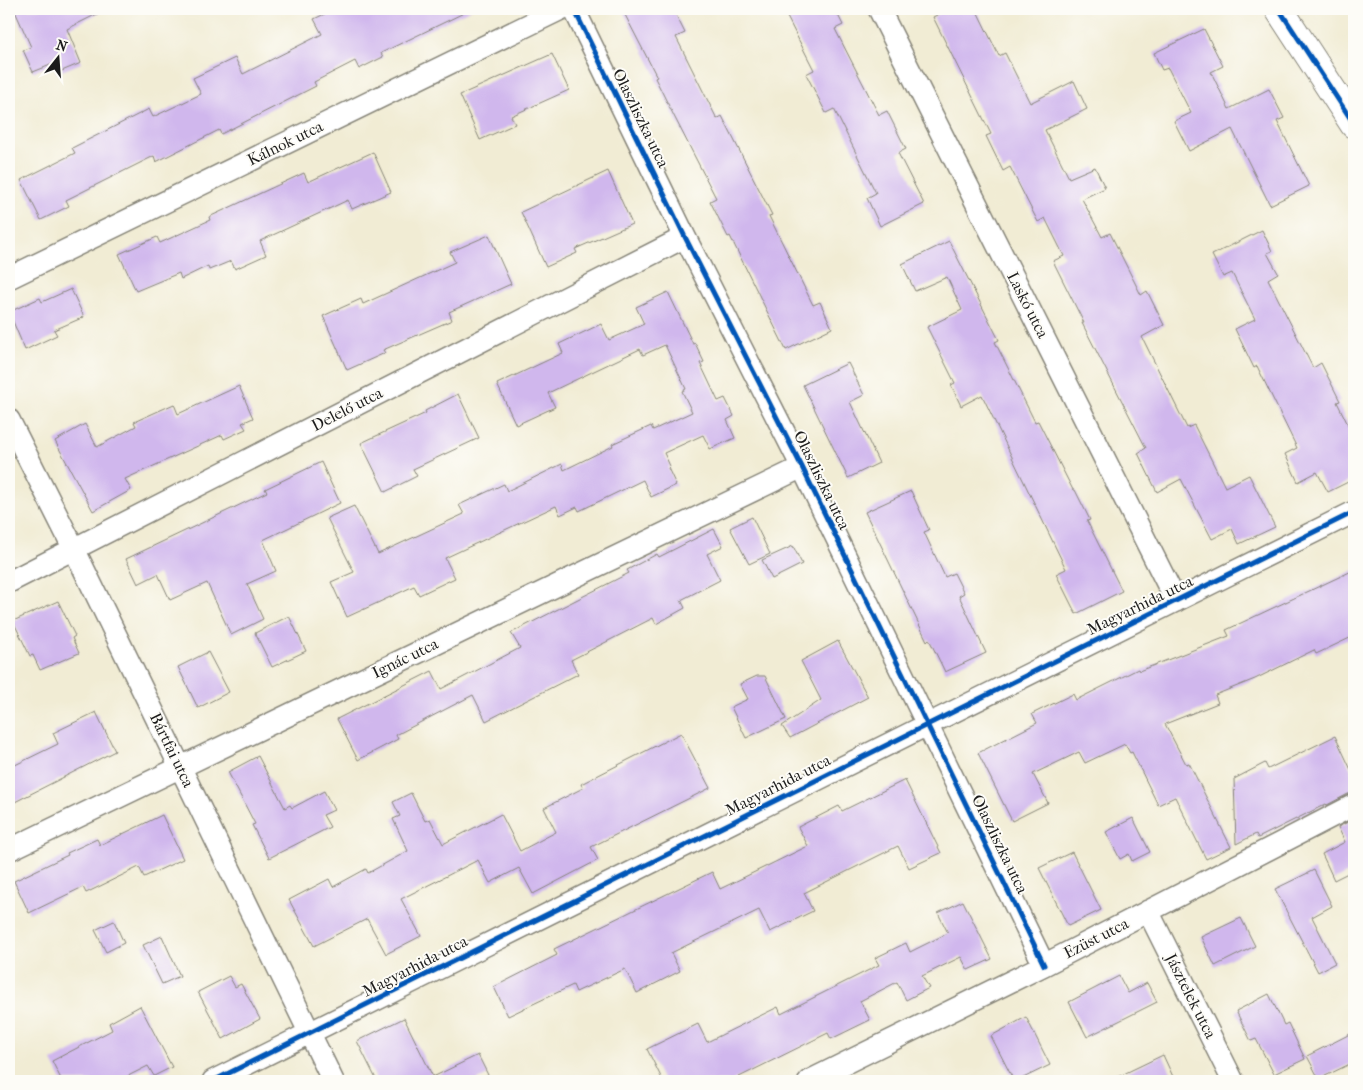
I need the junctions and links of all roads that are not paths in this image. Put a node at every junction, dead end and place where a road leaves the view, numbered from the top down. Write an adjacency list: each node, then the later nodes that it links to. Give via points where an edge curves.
1 (561, 9): 7 (street, Kálnok utca)
2 (574, 9): 6 (street, Olaszliszka utca)
3 (879, 9): 13 (street, Laskó utca)
4 (1279, 9): 5 (street)
5 (1354, 124)
6 (684, 237): 9 (street, Olaszliszka utca); 11 (street, Delelő utca)
7 (9, 278)
8 (9, 420): 11 (street, Bártfai utca)
9 (802, 467): 14 (street, Olaszliszka utca); 15 (street, Ignác utca)
10 (1354, 512): 13 (street, Magyarhida utca)
11 (74, 549): 12 (street, Delelő utca); 15 (street, Bártfai utca)
12 (9, 582)
13 (1176, 601): 14 (street, Magyarhida utca)
14 (928, 724): 19 (street, Olaszliszka utca); 20 (street, Magyarhida utca)
15 (180, 767): 17 (street, Ignác utca); 20 (street, Bártfai utca)
16 (1354, 805): 18 (street, Ezüst utca)
17 (9, 850)
18 (1148, 911): 19 (street, Ezüst utca); 24 (street, Jásztelek utca)
19 (1044, 965): 23 (street, Ezüst utca)
20 (309, 1033): 21 (street, Magyarhida utca); 22 (street, Bártfai utca)
21 (213, 1081)
22 (333, 1081)
23 (809, 1081)
24 (1233, 1081)

